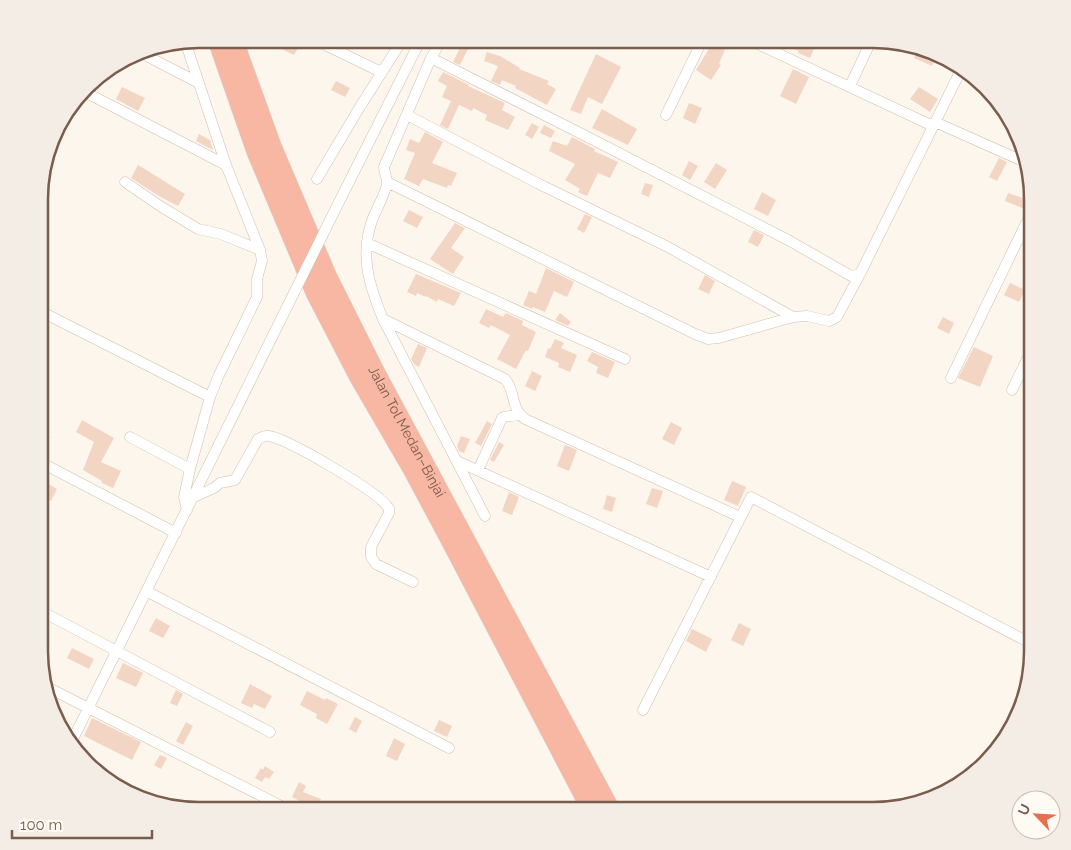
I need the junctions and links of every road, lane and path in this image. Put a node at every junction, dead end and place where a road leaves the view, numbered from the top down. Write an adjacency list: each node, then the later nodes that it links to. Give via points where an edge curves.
1 (187, 48): 15 (street)
2 (220, 48): 62 (highway, Jalan Tol Medan–Binjai, via 256,151 316,294 452,543)
3 (236, 48): 63 (highway, Jalan Tol Medan–Binjai, via 272,147 327,276 374,370)
4 (331, 48): 13 (street, via 376,70)
5 (397, 48): 13 (street)
6 (416, 48): 44 (street, bridge)
7 (437, 48): 12 (street)
8 (699, 48): 19 (street)
9 (778, 48): 16 (street)
10 (868, 48): 16 (street)
11 (148, 57): 15 (street)
12 (432, 58): 18 (street); 29 (street, via 790,240 849,275)
13 (385, 68): 23 (street)
14 (959, 75): 20 (street)
15 (199, 83): 22 (street)
16 (850, 86): 20 (street)
17 (90, 95): 22 (street)
18 (407, 115): 25 (street, via 384,167); 31 (street, via 668,247)
19 (666, 115)
20 (934, 124): 21 (street); 29 (street)
21 (1018, 159)
22 (226, 166): 28 (street)
23 (317, 179)
24 (125, 182): 28 (street, via 198,230 221,234)
25 (388, 182): 27 (street); 31 (street, via 708,339)
26 (1024, 228): 35 (street)
27 (367, 243): 32 (street, via 368,277); 33 (street)
28 (260, 250): 37 (street, via 262,261 256,297)
29 (860, 274): 31 (street, via 833,320)
30 (48, 315): 37 (street)
31 (793, 317)
32 (383, 319): 38 (street, via 505,379); 40 (street)
33 (625, 359)
34 (1024, 366): 36 (street)
35 (951, 378)
36 (1012, 390)
37 (210, 398): 42 (street)
38 (519, 414): 43 (street, via 502,418); 47 (street, via 536,425)
39 (130, 437): 42 (street)
40 (457, 461): 43 (street); 46 (street)
41 (48, 466): 48 (street)
42 (190, 469): 45 (street, via 184,497)
43 (478, 470): 49 (street)
44 (194, 496): 45 (street); 50 (street, via 220,483 235,480 263,436 284,442 353,480 385,503 390,513 371,547 371,557 376,564)
45 (187, 510): 48 (street)
46 (485, 516)
47 (740, 518): 49 (street); 53 (street, via 751,497)
48 (176, 533): 51 (street)
49 (711, 577): 57 (street)
50 (413, 582)
51 (146, 591): 54 (street); 60 (street)
52 (48, 615): 54 (street)
53 (1023, 639)
54 (117, 651): 56 (street); 58 (street)
55 (53, 690): 56 (street)
56 (88, 708): 59 (street); 61 (street)
57 (643, 710)
58 (270, 732)
59 (74, 737)
60 (449, 748)
61 (274, 802)
62 (587, 802)
63 (606, 802)

